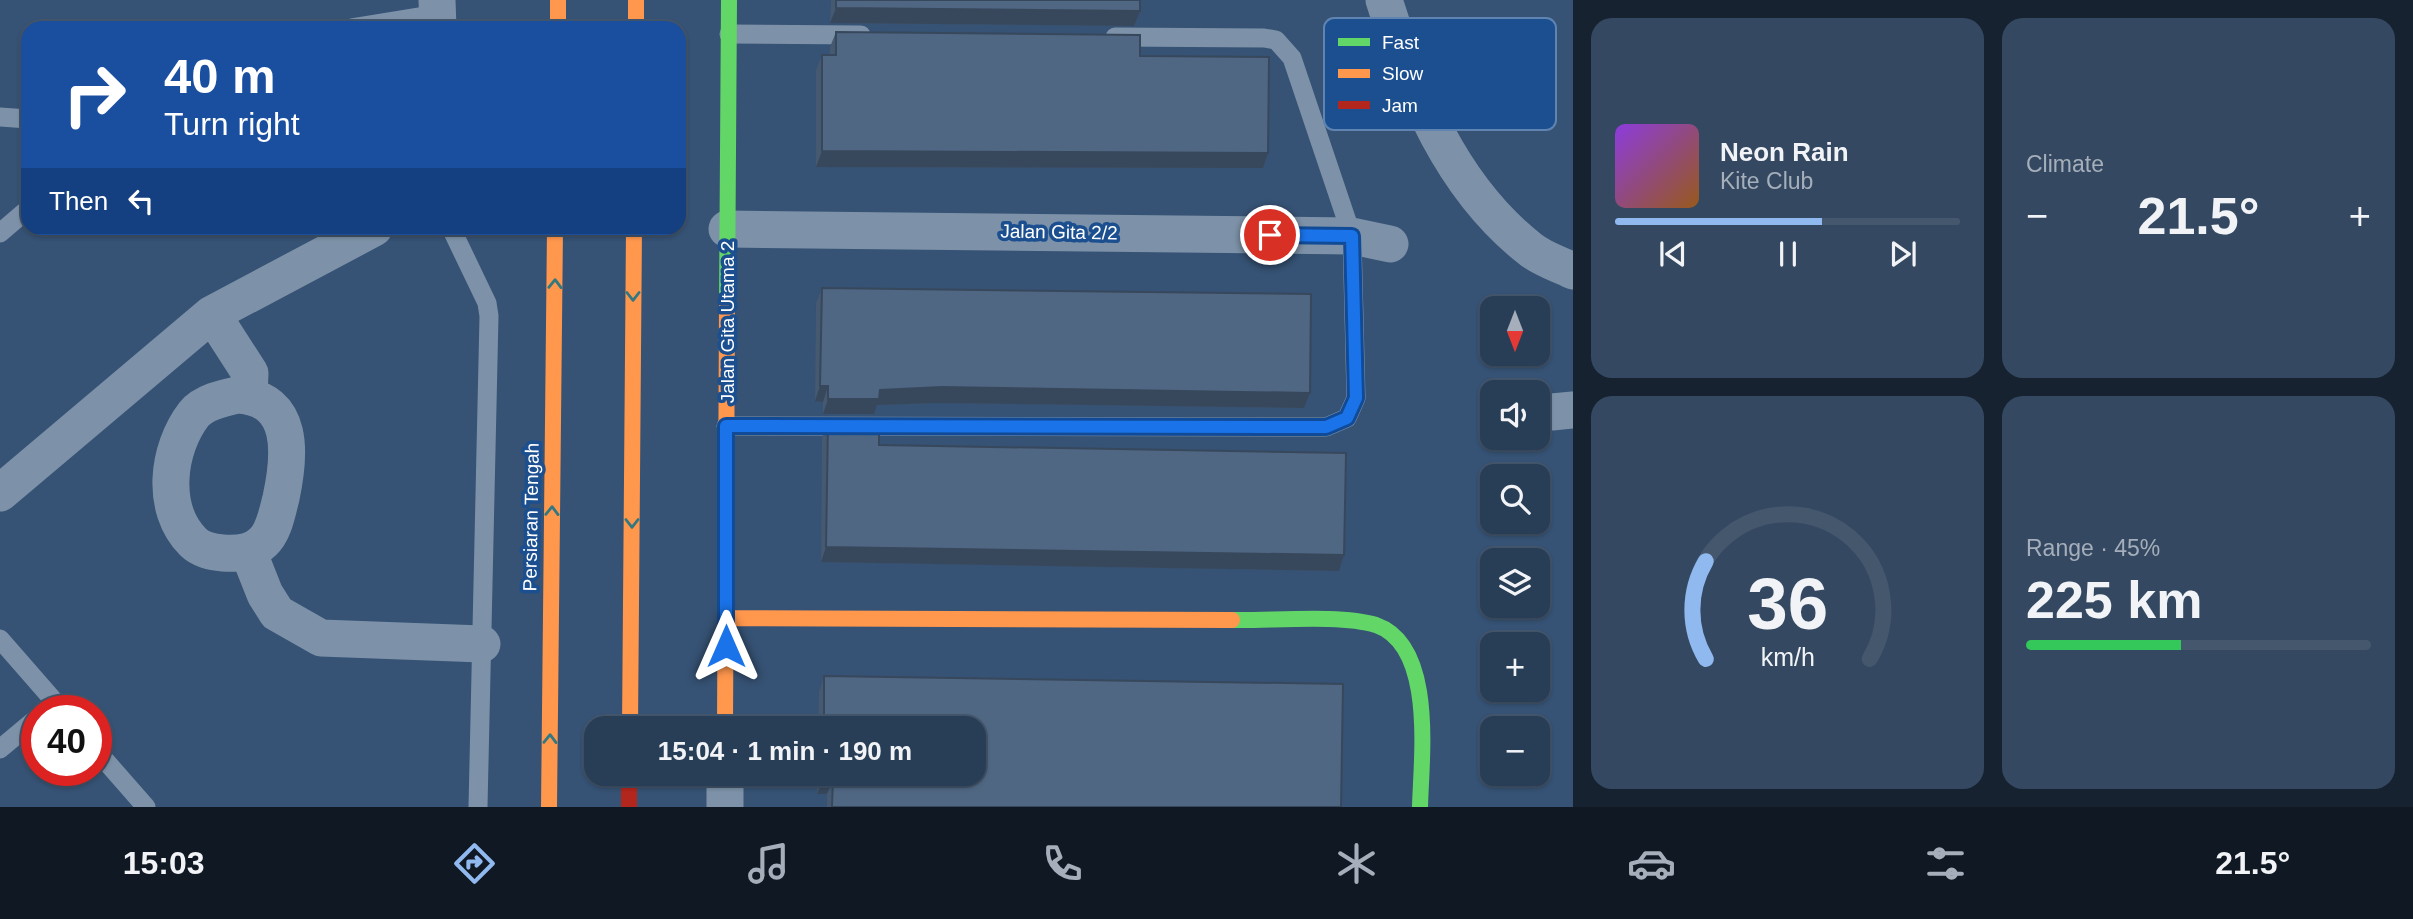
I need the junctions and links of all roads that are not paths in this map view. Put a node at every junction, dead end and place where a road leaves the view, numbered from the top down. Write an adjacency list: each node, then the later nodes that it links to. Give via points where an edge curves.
1 (558, 0): 8 (street)
2 (636, 0): 9 (street)
3 (729, 0): 10 (street, Jalan Gita Utama 2)
4 (1384, 0): 6 (street)
5 (438, 14): 7 (lane)
6 (1390, 18)
7 (395, 21)
8 (558, 21)
9 (636, 21)
10 (729, 34): 11 (lane); 17 (street, Jalan Gita Utama 2)
11 (880, 36)
12 (1099, 37): 23 (lane, via 1264,38 1286,47)
13 (0, 117): 14 (lane)
14 (21, 118)
15 (1434, 130): 25 (street, via 1483,203 1531,250)
16 (21, 215): 18 (lane)
17 (727, 229): 23 (street, Jalan Gita 2/2); 28 (street, Jalan Gita Utama 2)
18 (0, 233)
19 (361, 235): 26 (street)
20 (455, 235): 33 (lane, via 489,316)
21 (555, 235): 44 (street, Persiaran Tengah, one-way to 21)
22 (634, 235): 35 (street, one-way to 35)
23 (1352, 236): 24 (street, Jalan Gita 2/2); 28 (lane, via 1356,398 1347,418 1337,424)
24 (1390, 244)
25 (1573, 271)
26 (212, 314): 27 (street, via 250,373); 29 (street)
27 (249, 396): 30 (street, via 259,397 281,423 288,465 275,522 264,542); 30 (street, via 215,400 195,412 176,446 170,476 184,533 197,546 213,552)
28 (726, 426): 31 (street, Jalan Gita Utama 2)
29 (0, 493)
30 (248, 551): 33 (street, via 277,613 321,638)
31 (726, 618): 36 (street, Jalan Gita Utama 2); 47 (street, via 1356,621 1382,628 1402,643 1415,664 1420,693)
32 (0, 639): 34 (lane)
33 (482, 644): 43 (lane)
34 (44, 695)
35 (630, 716)
36 (725, 716)
37 (21, 731): 38 (lane)
38 (0, 749)
39 (112, 768): 42 (lane)
40 (629, 786): 45 (street)
41 (725, 786): 46 (street)
42 (146, 807)
43 (478, 807)
44 (549, 807)
45 (629, 807)
46 (724, 807)
47 (1420, 807)

